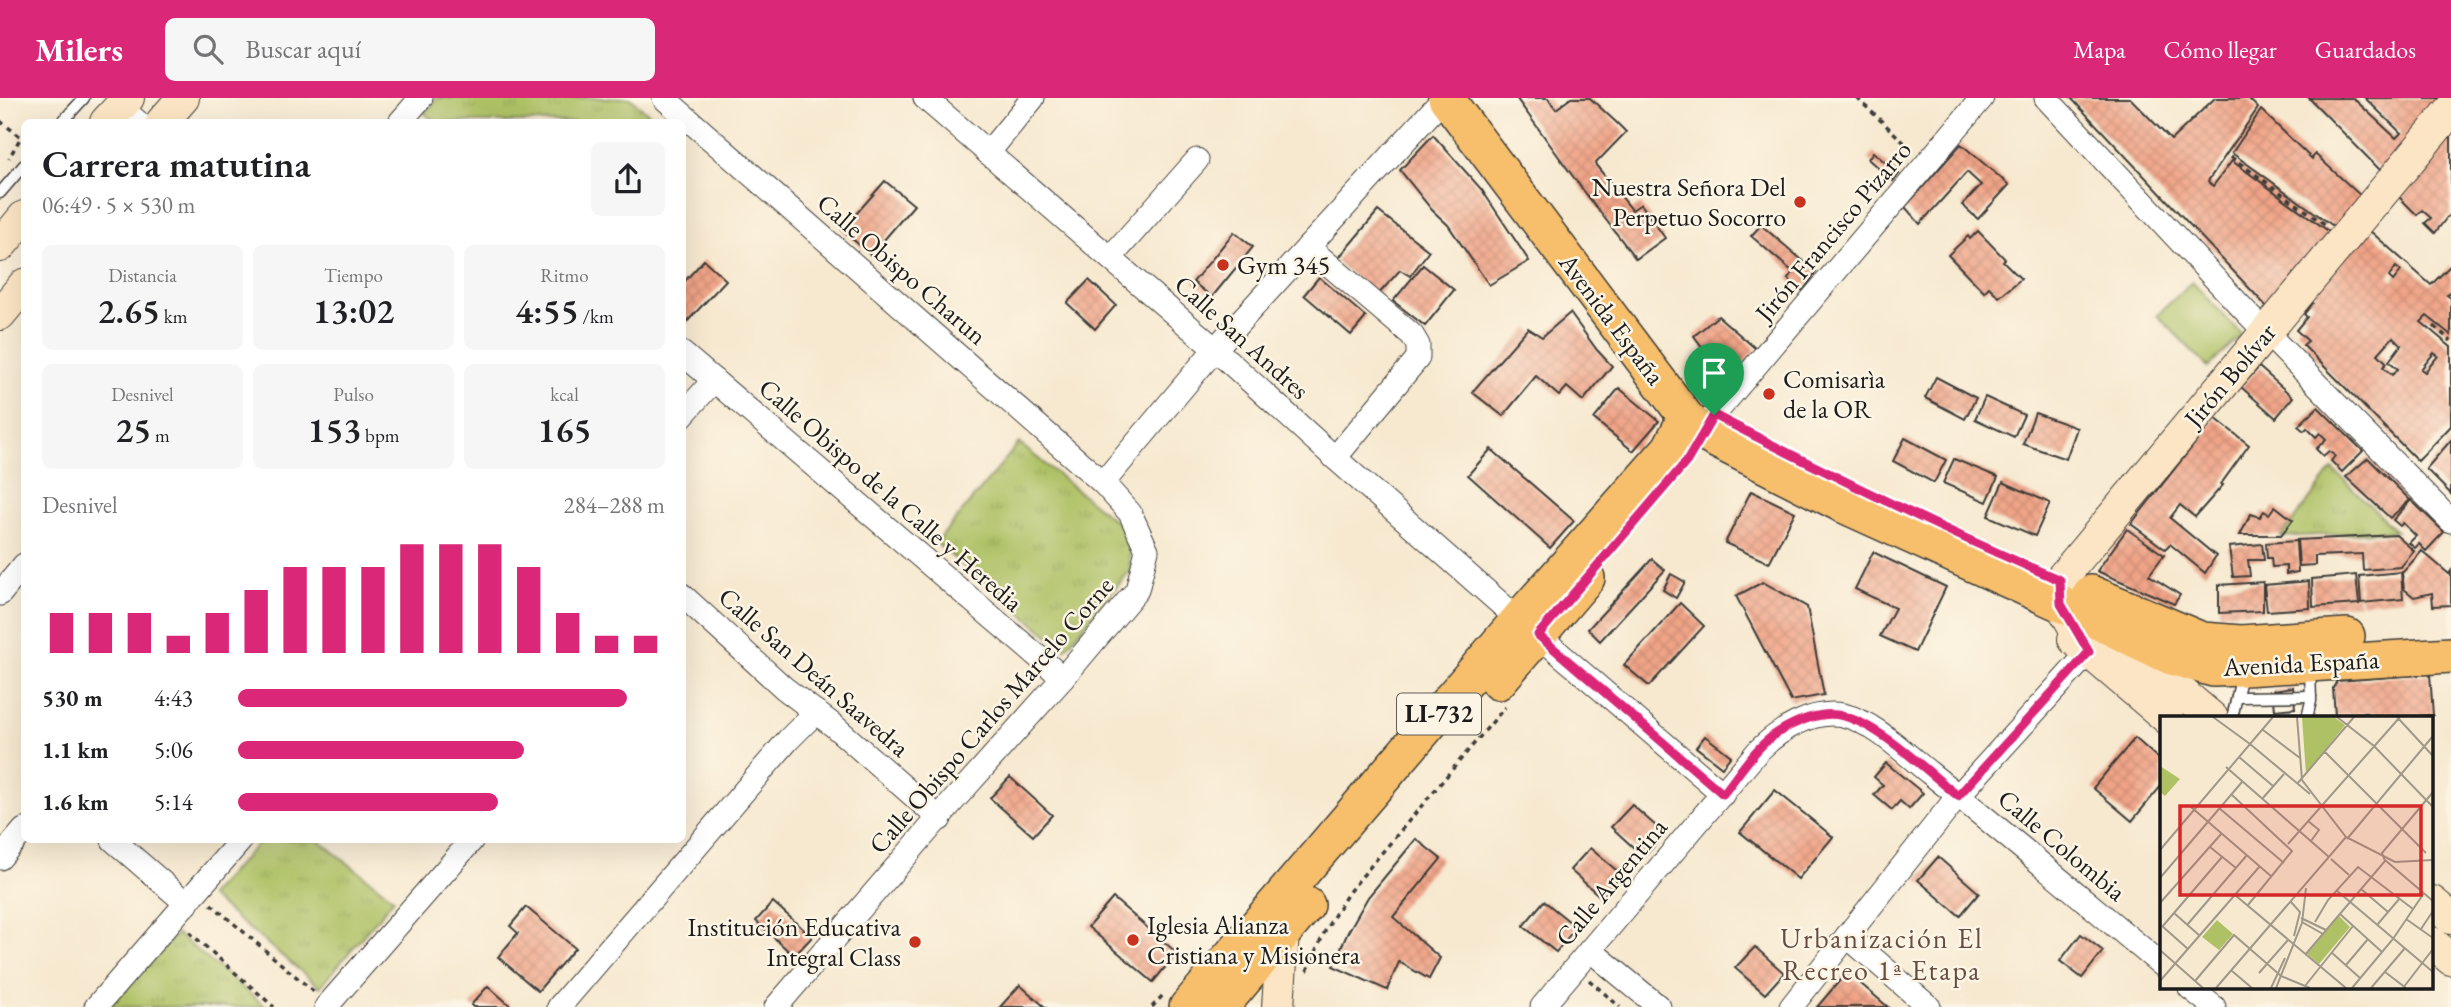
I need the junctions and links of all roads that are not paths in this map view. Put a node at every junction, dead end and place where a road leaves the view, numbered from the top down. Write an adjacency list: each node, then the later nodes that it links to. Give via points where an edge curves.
1 (84, 98): 12 (lane)
2 (183, 98): 13 (street)
3 (421, 98): 14 (street)
4 (664, 98): 32 (street, Calle Obispo Charun)
5 (925, 98): 15 (street, Calle San Andres)
6 (1033, 98): 15 (street)
7 (1445, 98): 21 (street); 30 (main road, Avenida España)
8 (1474, 98): 30 (main road, Avenida España, via 1699,402)
9 (1982, 98): 30 (street, Jirón Francisco Pizarro)
10 (2046, 98): 25 (street)
11 (2451, 110): 25 (street, Jirón Bolívar)
12 (65, 119)
13 (165, 119)
14 (407, 119)
15 (988, 153): 22 (street, Calle San Andres)
16 (1197, 160): 22 (street)
17 (21, 168): 18 (lane)
18 (0, 193)
19 (21, 222): 20 (street)
20 (0, 246)
21 (1308, 247): 26 (street); 31 (street, via 1418,345 1418,358)
22 (1110, 258): 26 (street, Calle San Andres)
23 (21, 289): 24 (street)
24 (0, 314)
25 (2267, 331): 33 (street); 35 (street, Jirón Bolívar)
26 (1215, 349): 31 (street, Calle San Andres); 32 (street)
27 (686, 356): 28 (street, Calle Obispo de la Calle y Heredia)
28 (714, 380): 29 (street); 41 (street, Calle Obispo de la Calle y Heredia)
29 (686, 412)
30 (1701, 422): 34 (main road, Avenida España, via 1841,504); 35 (main road, Avenida España, via 1962,538); 37 (main road, LI-732, via 1670,448)
31 (1335, 458): 37 (street, Calle San Andres)
32 (1103, 483): 41 (street, Calle Obispo Carlos Marcelo Corne, via 1130,513 1147,550 1137,590)
33 (2451, 521)
34 (1988, 570): 35 (main road, Avenida España); 39 (street)
35 (2060, 592): 38 (main road, Avenida España, via 2215,642); 39 (street); 42 (main road, Avenida España, via 2171,657)
36 (686, 600): 45 (street, Calle San Deán Saavedra)
37 (1529, 627): 49 (street, Calle San Andres); 60 (main road, LI-732); 71 (main road, LI-732)
38 (2451, 630)
39 (2089, 652): 44 (street, via 2140,662); 50 (street)
40 (2451, 654): 43 (main road, Avenida España)
41 (1063, 678): 51 (street, Calle Obispo Carlos Marcelo Corne)
42 (2231, 678): 43 (main road, Avenida España); 44 (street, via 2193,677); 47 (lane)
43 (2310, 680): 48 (lane)
44 (2175, 706): 46 (street)
45 (816, 712): 51 (street, Calle San Deán Saavedra); 67 (street)
46 (2224, 716)
47 (2229, 716)
48 (2307, 716)
49 (1723, 794): 50 (street, Calle Argentina, via 1776,734 1811,717 1842,715 1872,728); 63 (street, Calle Argentina)
50 (1958, 796): 61 (street); 65 (street, Calle Colombia)
51 (940, 819): 70 (street, Calle Obispo Carlos Marcelo Corne)
52 (21, 834): 56 (street)
53 (116, 843): 57 (street)
54 (237, 843): 57 (street)
55 (469, 843): 68 (street)
56 (0, 858)
57 (185, 904): 69 (street)
58 (2434, 904): 59 (street)
59 (2451, 918)
60 (1283, 933): 72 (main road, LI-732); 73 (street)
61 (1847, 936): 76 (street); 77 (street)
62 (2434, 945): 64 (street)
63 (1590, 950): 74 (street, Calle Argentina); 75 (street)
64 (2451, 959)
65 (2160, 963)
66 (2193, 990): 78 (street)
67 (568, 1004)
68 (327, 1006)
69 (96, 1007)
70 (776, 1007)
71 (1187, 1007)
72 (1221, 1007)
73 (1278, 1007)
74 (1542, 1007)
75 (1659, 1007)
76 (1791, 1007)
77 (1929, 1007)
78 (2214, 1007)

